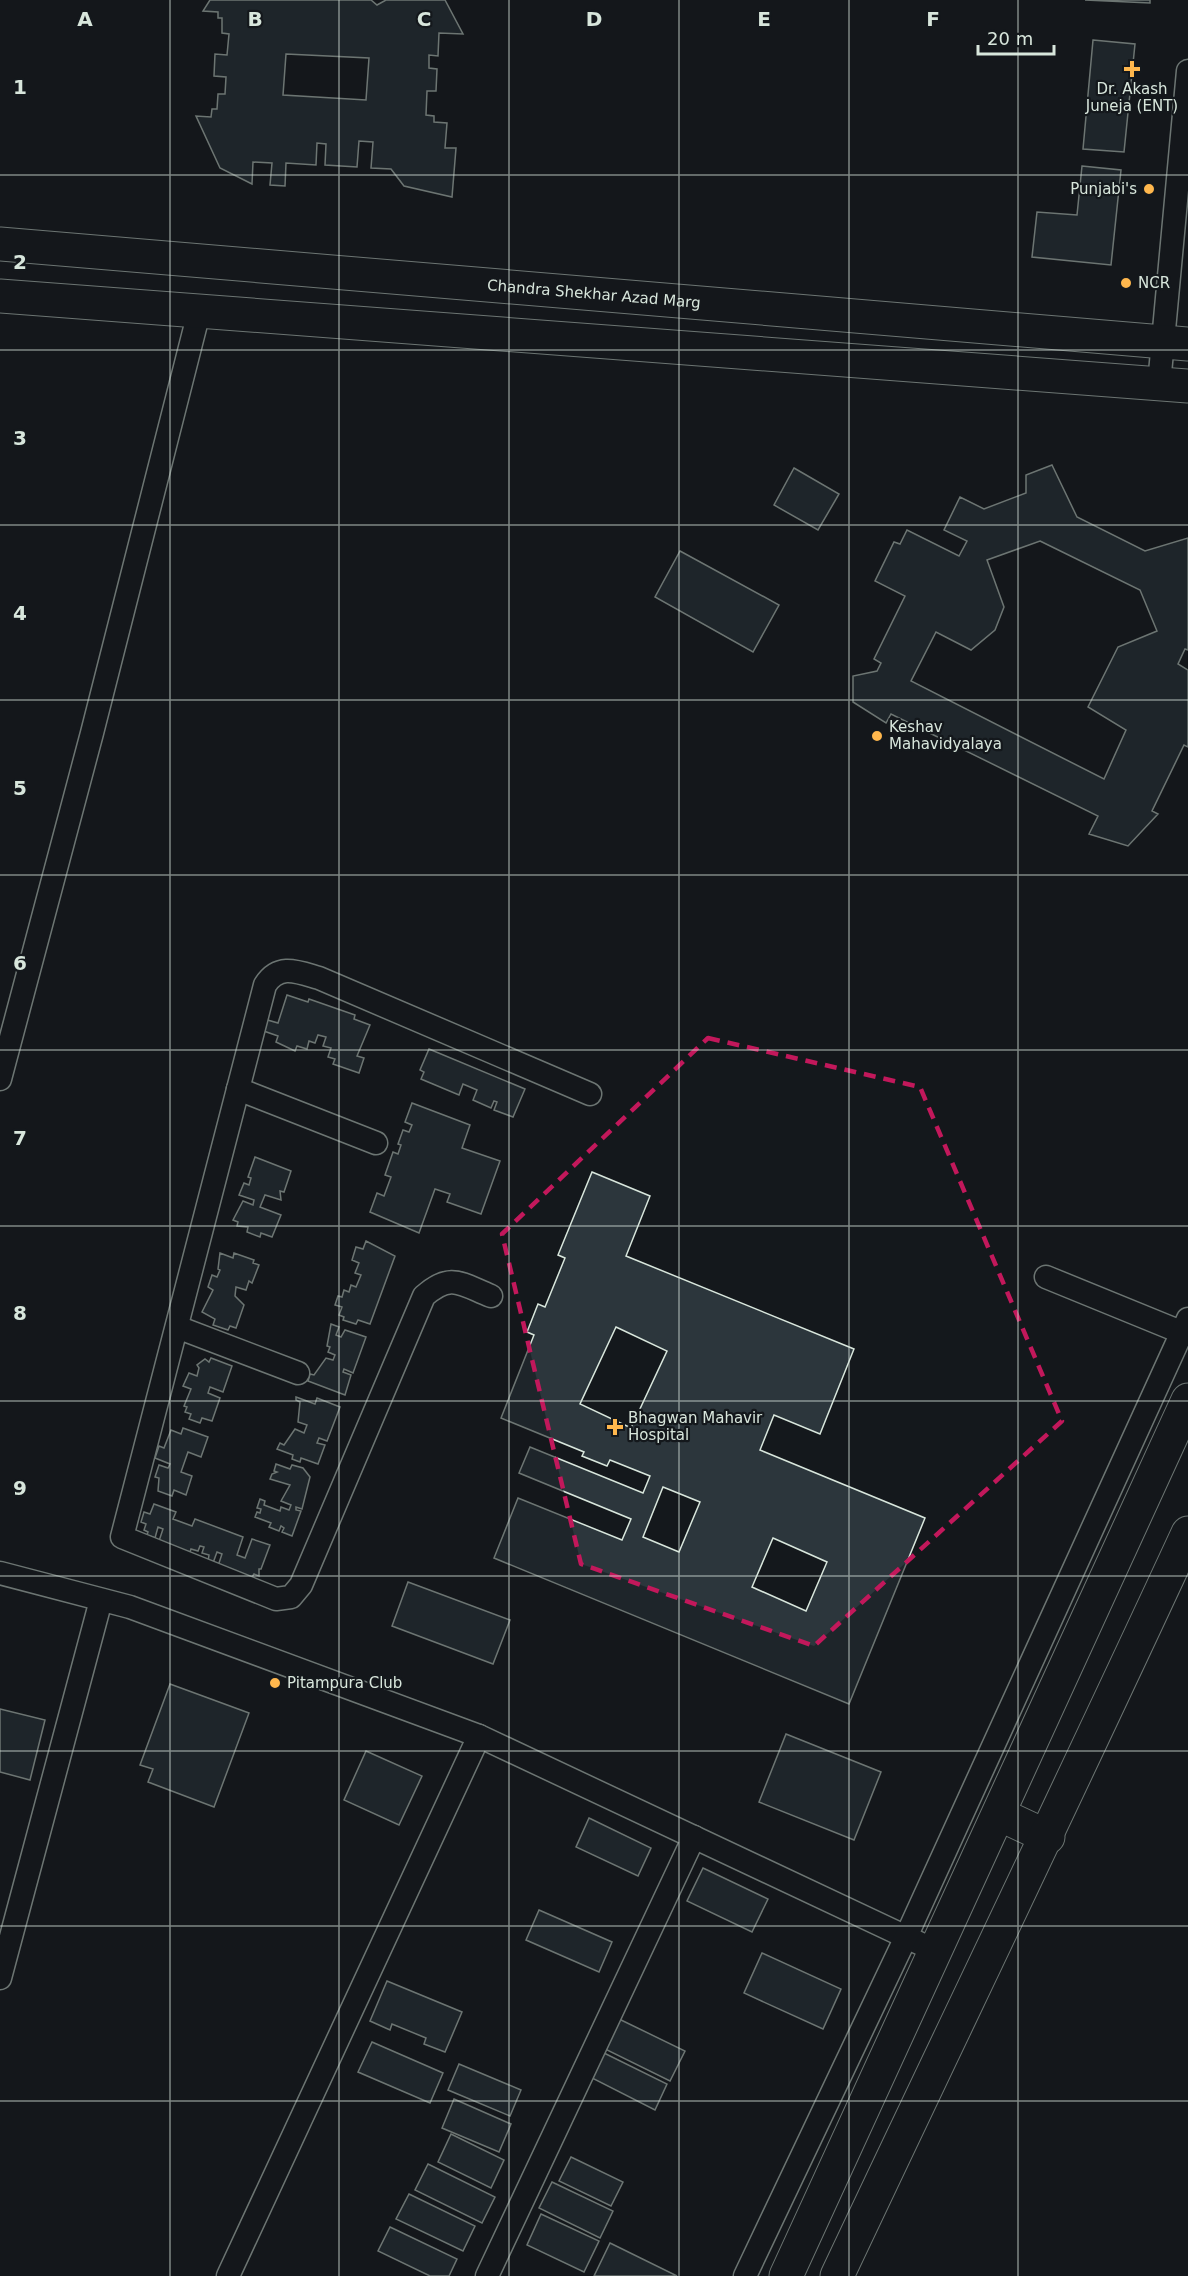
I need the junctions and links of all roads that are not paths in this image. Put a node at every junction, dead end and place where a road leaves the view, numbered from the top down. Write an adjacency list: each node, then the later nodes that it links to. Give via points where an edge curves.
1 (1188, 71): 5 (street)
2 (0, 244): 5 (street, Chandra Shekhar Azad Marg)
3 (0, 296): 4 (street)
4 (199, 312): 6 (street); 7 (street)
5 (1175, 342): 6 (street)
6 (1174, 385)
7 (0, 1079)
8 (238, 1089): 9 (street, via 265,986 281,970 319,978); 10 (street); 13 (street)
9 (590, 1094)
10 (376, 1143)
11 (1046, 1276): 14 (street)
12 (491, 1296): 13 (street, via 451,1280 438,1284 424,1296 301,1585 291,1597 276,1599 122,1538)
13 (177, 1327): 15 (street)
14 (1186, 1329): 24 (street)
15 (298, 1373)
16 (1188, 1400): 21 (street)
17 (1188, 1533): 23 (street)
18 (0, 1573): 19 (street)
19 (101, 1600): 20 (street); 26 (street)
20 (479, 1736): 22 (street); 27 (street)
21 (999, 1814): 23 (street); 25 (street)
22 (694, 1837): 24 (street); 28 (street)
23 (1048, 1837): 31 (street)
24 (906, 1937): 25 (street); 29 (street)
25 (935, 1951): 30 (street)
26 (0, 1978)
27 (228, 2276)
28 (487, 2276)
29 (745, 2276)
30 (786, 2276)
31 (837, 2276)

